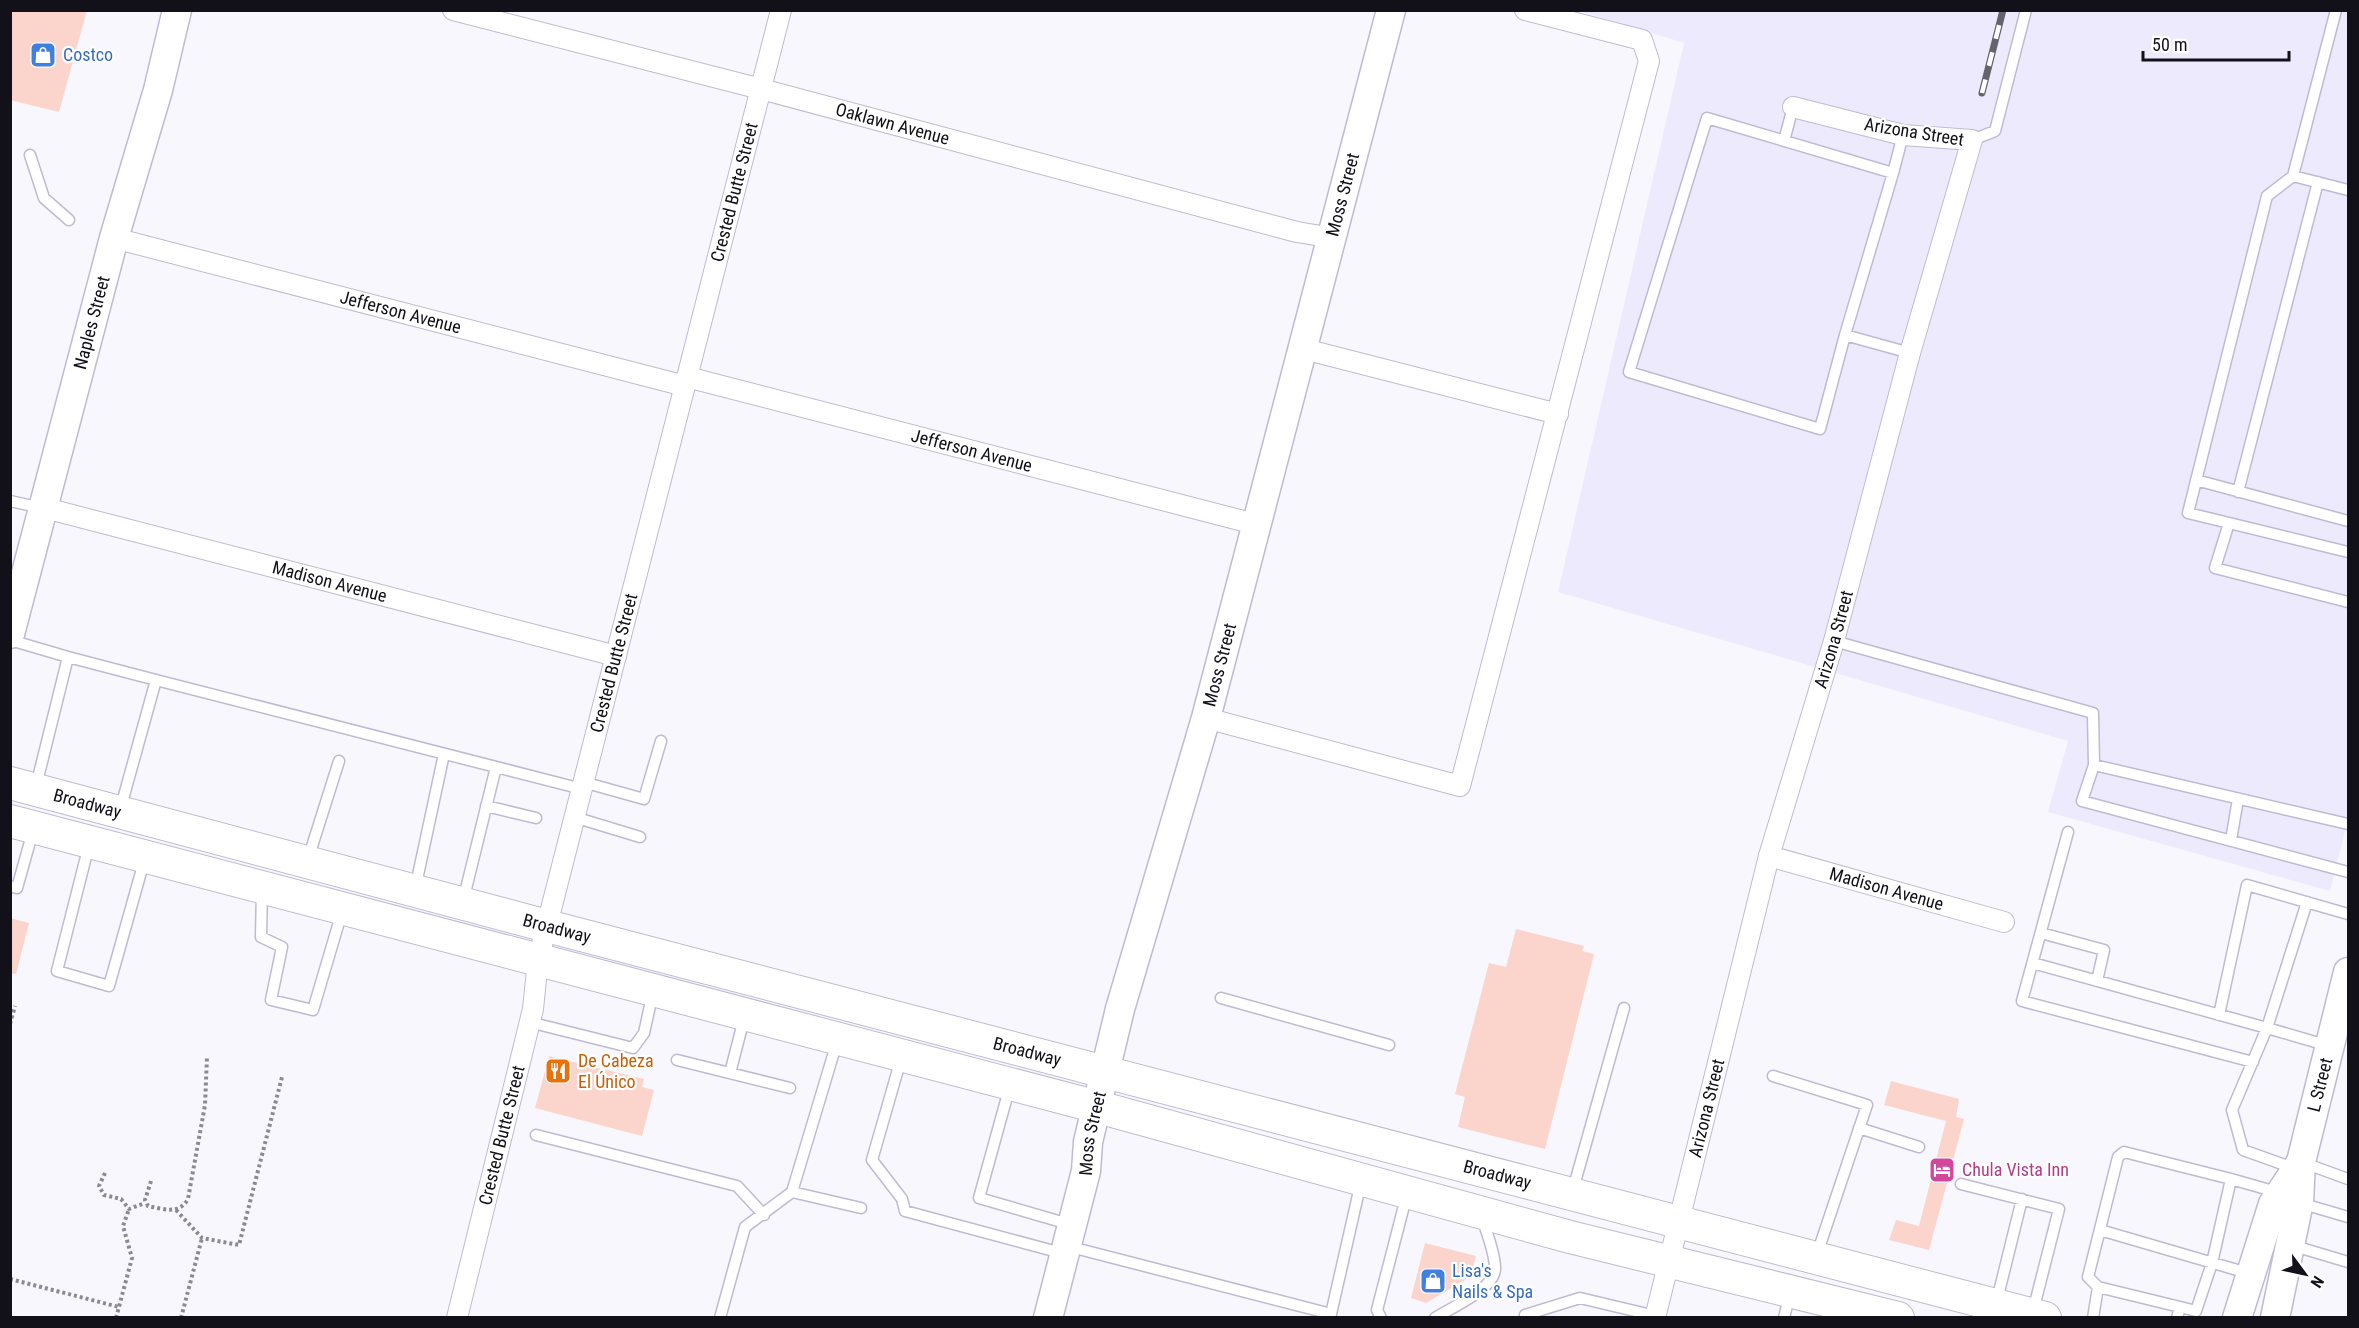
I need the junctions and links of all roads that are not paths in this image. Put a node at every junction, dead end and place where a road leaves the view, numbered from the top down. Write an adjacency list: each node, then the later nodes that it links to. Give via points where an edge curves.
1 (177, 10): 19 (street, Naples Street)
2 (453, 10): 8 (street, Oaklawn Avenue)
3 (781, 10): 8 (street, Crested Butte Street)
4 (1391, 10): 20 (street, Moss Street)
5 (1525, 10): 25 (street, via 1642,40 1649,61)
6 (2026, 10): 11 (lane, via 1995,131)
7 (2336, 10): 15 (lane)
8 (761, 89): 20 (street, Oaklawn Avenue, via 1297,232); 24 (street, Crested Butte Street)
9 (1793, 107): 10 (street, Arizona Street); 12 (lane)
10 (1903, 135): 11 (street, Arizona Street); 14 (lane)
11 (1972, 140): 23 (street, Arizona Street)
12 (1784, 141): 14 (lane); 21 (lane, via 1707,118 1629,372 1820,429)
13 (30, 155): 18 (lane, via 44,198)
14 (1893, 174): 21 (lane)
15 (2293, 176): 16 (lane); 26 (lane, via 2267,196)
16 (2318, 182): 17 (lane); 27 (lane)
17 (2349, 190)
18 (69, 220)
19 (114, 238): 24 (street, Jefferson Avenue); 29 (street, Naples Street)
20 (1333, 238): 22 (street, Moss Street)
21 (1845, 335): 23 (lane)
22 (1304, 349): 25 (street); 32 (street, Moss Street)
23 (1910, 353): 37 (street, Arizona Street)
24 (686, 381): 32 (street, Jefferson Avenue); 38 (street, Crested Butte Street)
25 (1558, 414): 41 (street, via 1460,786)
26 (2196, 480): 27 (lane); 31 (lane, via 2188,513)
27 (2238, 492): 30 (lane)
28 (10, 501): 29 (lane)
29 (45, 508): 35 (street, Naples Street); 38 (street, Madison Avenue)
30 (2349, 521)
31 (2229, 523): 33 (lane); 34 (lane, via 2215,568)
32 (1255, 524): 41 (street, Moss Street)
33 (2349, 552)
34 (2349, 602)
35 (10, 634)
36 (10, 640): 39 (lane)
37 (1834, 641): 45 (lane, via 2093,713); 60 (street, Arizona Street)
38 (616, 656): 47 (street, Crested Butte Street)
39 (68, 657): 40 (lane); 48 (lane)
40 (156, 680): 43 (lane); 51 (lane)
41 (1206, 718): 91 (street, Moss Street, via 1153,891)
42 (661, 741): 47 (lane, via 644,799)
43 (444, 754): 46 (lane); 66 (lane)
44 (339, 761): 62 (lane)
45 (2094, 765): 49 (lane); 58 (lane, via 2082,801)
46 (496, 767): 47 (lane); 50 (lane)
47 (583, 785): 52 (street, Crested Butte Street)
48 (23, 786): 51 (main road, Broadway)
49 (2238, 799): 54 (lane); 58 (lane)
50 (486, 806): 53 (lane); 68 (lane)
51 (119, 812): 62 (main road, Broadway)
52 (574, 817): 57 (lane); 72 (street, Crested Butte Street)
53 (536, 818)
54 (2349, 824)
55 (22, 825): 59 (main road, Broadway); 64 (lane, via 17,888)
56 (2068, 832): 73 (lane)
57 (640, 837)
58 (2231, 840): 63 (lane)
59 (90, 842): 61 (main road, Broadway); 61 (lane, via 57,971 109,986)
60 (1769, 856): 71 (street, Madison Avenue); 114 (street, Arizona Street)
61 (145, 857): 65 (main road, Broadway)
62 (308, 862): 66 (main road, Broadway)
63 (2349, 872)
64 (10, 886)
65 (262, 888): 69 (main road, Broadway); 69 (lane, via 261,937 282,947 270,1000 313,1010)
66 (415, 891): 68 (main road, Broadway)
67 (2307, 902): 70 (lane); 82 (lane, via 2247,885); 84 (lane)
68 (463, 904): 72 (main road, Broadway)
69 (343, 909): 74 (main road, Broadway)
70 (2349, 914)
71 (2004, 922)
72 (546, 926): 74 (street, Crested Butte Street); 91 (main road, Broadway)
73 (2041, 933): 75 (lane); 77 (lane, via 2104,950)
74 (538, 960): 78 (main road, Broadway); 83 (street, Crested Butte Street)
75 (2033, 963): 77 (lane); 90 (lane, via 2022,1001)
76 (2349, 972): 87 (street, L Street)
77 (2097, 981): 82 (lane)
78 (653, 990): 81 (main road, Broadway); 83 (lane, via 644,1033 633,1048)
79 (1221, 998): 86 (lane)
80 (1624, 1008): 107 (lane)
81 (745, 1014): 85 (main road, Broadway); 92 (lane)
82 (2219, 1015): 84 (lane)
83 (529, 1022): 130 (street, Crested Butte Street)
84 (2267, 1028): 87 (lane); 90 (lane)
85 (838, 1039): 88 (main road, Broadway); 106 (lane)
86 (1389, 1045)
87 (2330, 1046): 100 (street, L Street)
88 (902, 1056): 94 (main road, Broadway); 116 (lane, via 872,1160 902,1199 905,1211)
89 (677, 1060): 92 (lane)
90 (2253, 1062): 100 (lane, via 2232,1110 2243,1150)
91 (1106, 1071): 96 (street, Moss Street); 107 (main road, Broadway)
92 (730, 1073): 95 (lane)
93 (1773, 1076): 97 (lane, via 1867,1105)
94 (1011, 1084): 96 (main road, Broadway); 116 (lane, via 979,1198)
95 (790, 1088)
96 (1098, 1107): 101 (main road, Broadway); 116 (street, Moss Street)
97 (1859, 1128): 99 (lane); 118 (lane)
98 (536, 1135): 112 (lane, via 737,1186)
99 (1919, 1147)
100 (2298, 1166): 103 (lane); 108 (street, L Street)
101 (1362, 1179): 105 (main road, Broadway); 116 (lane, via 1331,1314)
102 (2231, 1179): 108 (lane); 115 (lane, via 2124,1152 2118,1157); 121 (lane)
103 (2349, 1179)
104 (1961, 1184): 109 (lane)
105 (1407, 1191): 111 (main road, Broadway); 133 (lane, via 1377,1310)
106 (792, 1192): 110 (lane); 112 (lane)
107 (1572, 1193): 114 (main road, Broadway)
108 (2290, 1198): 113 (lane); 117 (street, L Street); 122 (street, L Street, via 2273,1204)
109 (2022, 1199): 125 (lane); 129 (lane, via 2059,1209)
110 (861, 1208)
111 (1480, 1212): 119 (main road, Broadway); 134 (lane, via 1496,1267 1494,1278 1486,1287)
112 (764, 1215): 131 (lane, via 745,1227)
113 (2349, 1217)
114 (1679, 1221): 118 (main road, Broadway); 119 (street, Arizona Street)
115 (2100, 1230): 121 (lane); 123 (lane, via 2088,1277)
116 (1068, 1242): 132 (street, Moss Street)
117 (2291, 1245): 120 (lane); 139 (street, L Street)
118 (1816, 1257): 125 (main road, Broadway)
119 (1670, 1260): 124 (main road, Broadway); 135 (street, Arizona Street)
120 (2349, 1262)
121 (2212, 1263): 122 (lane); 127 (lane, via 2196,1311)
122 (2251, 1274): 138 (street, L Street)
123 (2098, 1287): 127 (lane); 137 (lane)
124 (1787, 1304): 126 (main road, Broadway)
125 (1996, 1305): 129 (main road, Broadway)
126 (1851, 1312): 136 (main road, Broadway)
127 (2178, 1312)
128 (1525, 1315): 135 (lane, via 1580,1298)
129 (2038, 1316)
130 (457, 1317)
131 (720, 1317)
132 (1048, 1317)
133 (1382, 1317)
134 (1435, 1317)
135 (1658, 1317)
136 (1898, 1317)
137 (2093, 1317)
138 (2237, 1317)
139 (2275, 1317)

